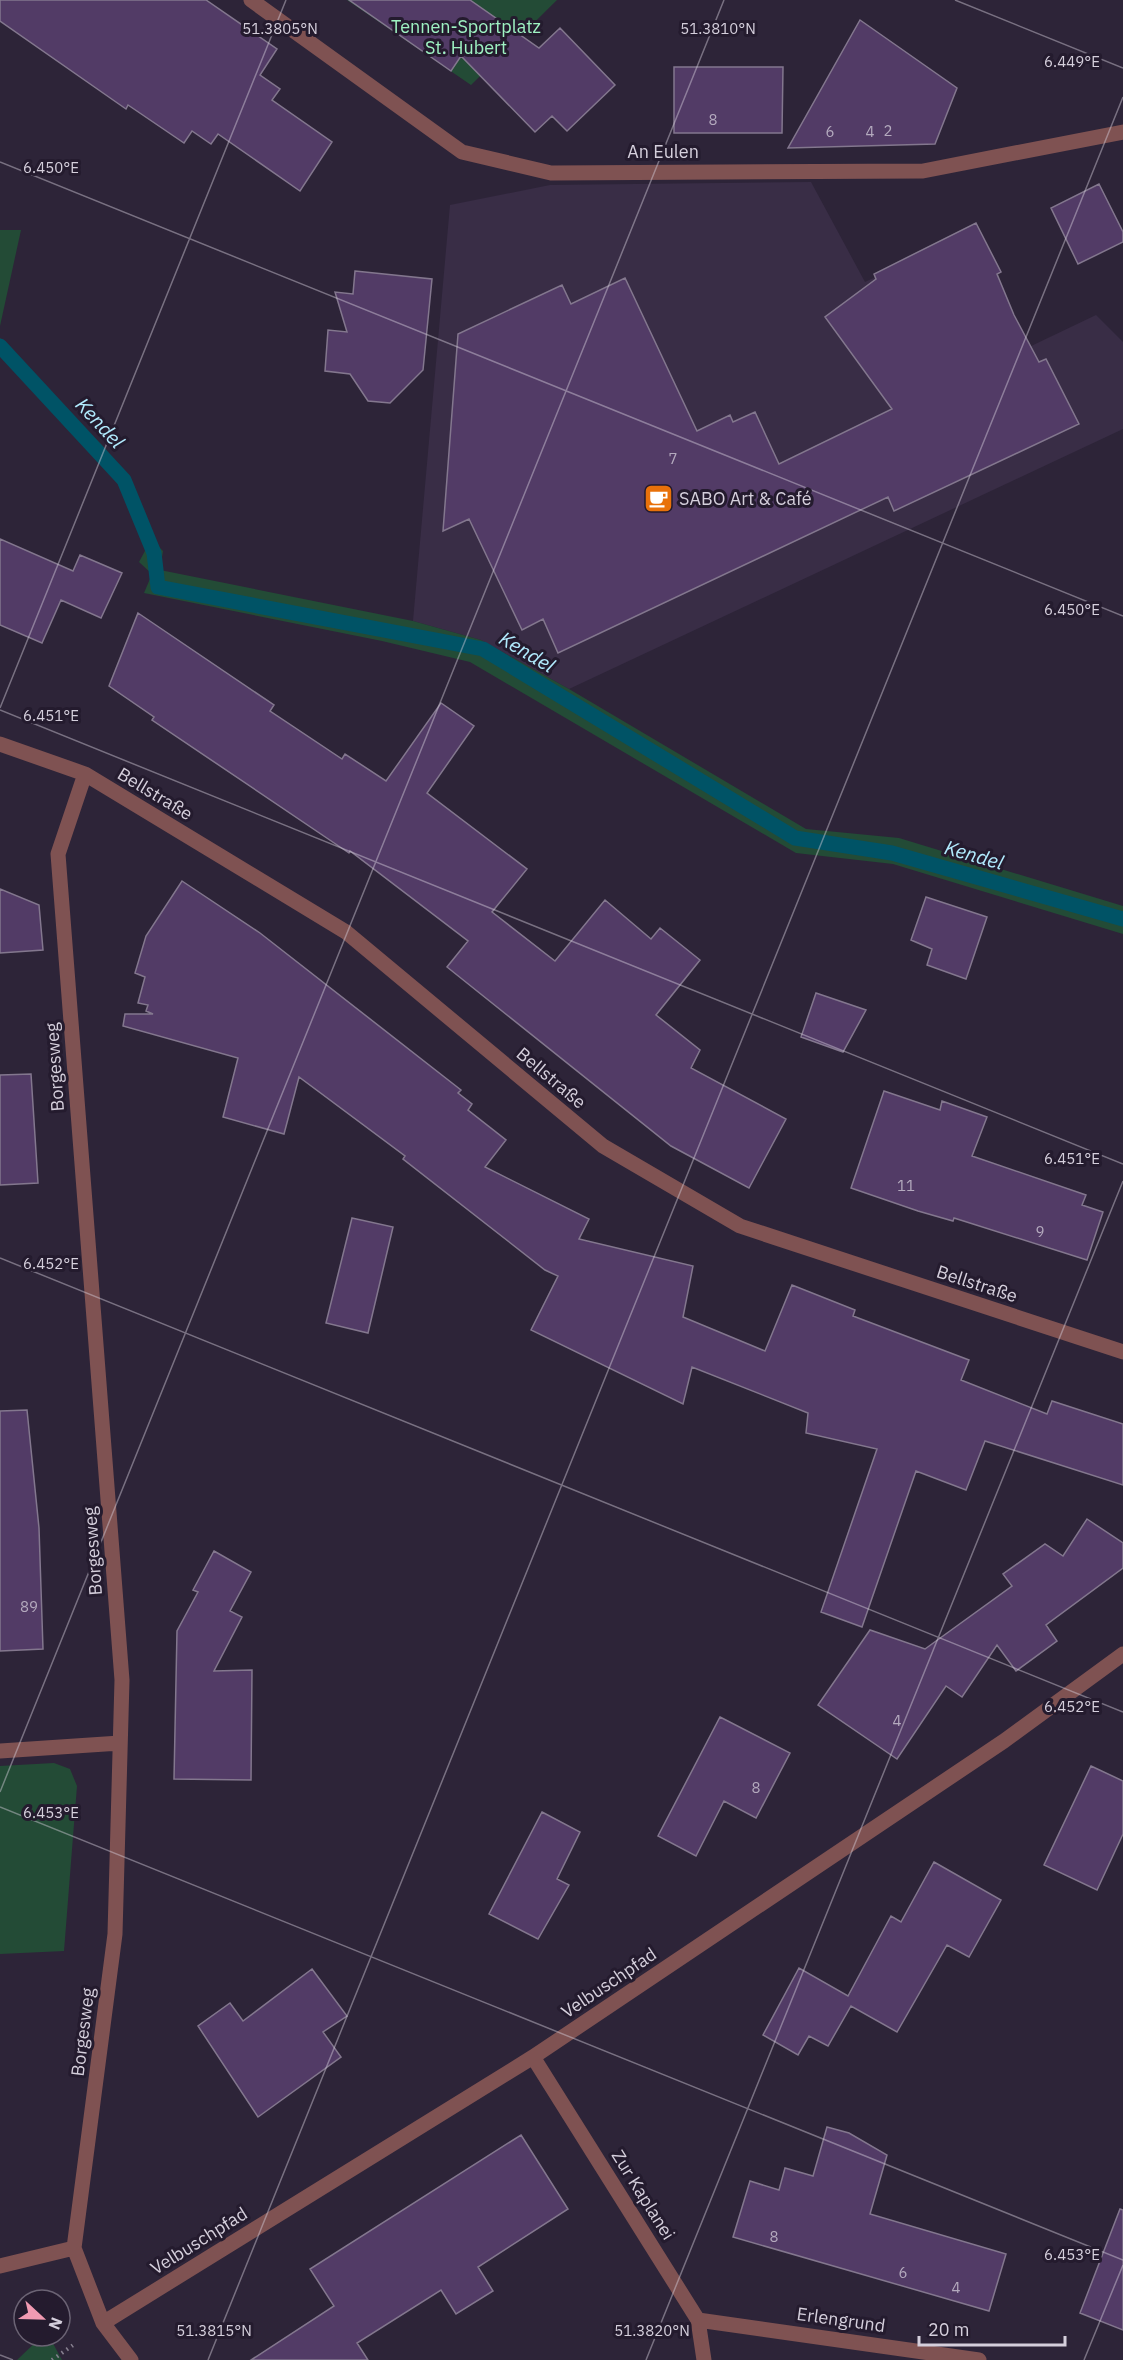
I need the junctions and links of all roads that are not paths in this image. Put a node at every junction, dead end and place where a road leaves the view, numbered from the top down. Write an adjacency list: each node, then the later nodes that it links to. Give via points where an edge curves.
1 (252, 0): 2 (street, An Eulen, via 462,152 551,173 923,171)
2 (1123, 132)
3 (0, 744): 4 (street, Bellstraße)
4 (84, 774): 5 (street, Bellstraße, via 346,932 603,1146 740,1226); 7 (street, Borgesweg, via 58,854 122,1680)
5 (1123, 1352)
6 (1123, 1654): 9 (street, Velbuschpfad, via 1004,1741)
7 (120, 1743): 8 (street); 10 (street, Borgesweg, via 115,1934)
8 (0, 1751)
9 (533, 2057): 12 (street, Zur Kaplanei); 13 (street, Velbuschpfad)
10 (74, 2248): 11 (street); 13 (street, Borgesweg)
11 (0, 2266)
12 (698, 2320): 15 (street, Zur Kaplanei); 16 (street, Erlengrund)
13 (103, 2323): 14 (street, Borgesweg)
14 (131, 2360)
15 (704, 2360)
16 (979, 2360)

